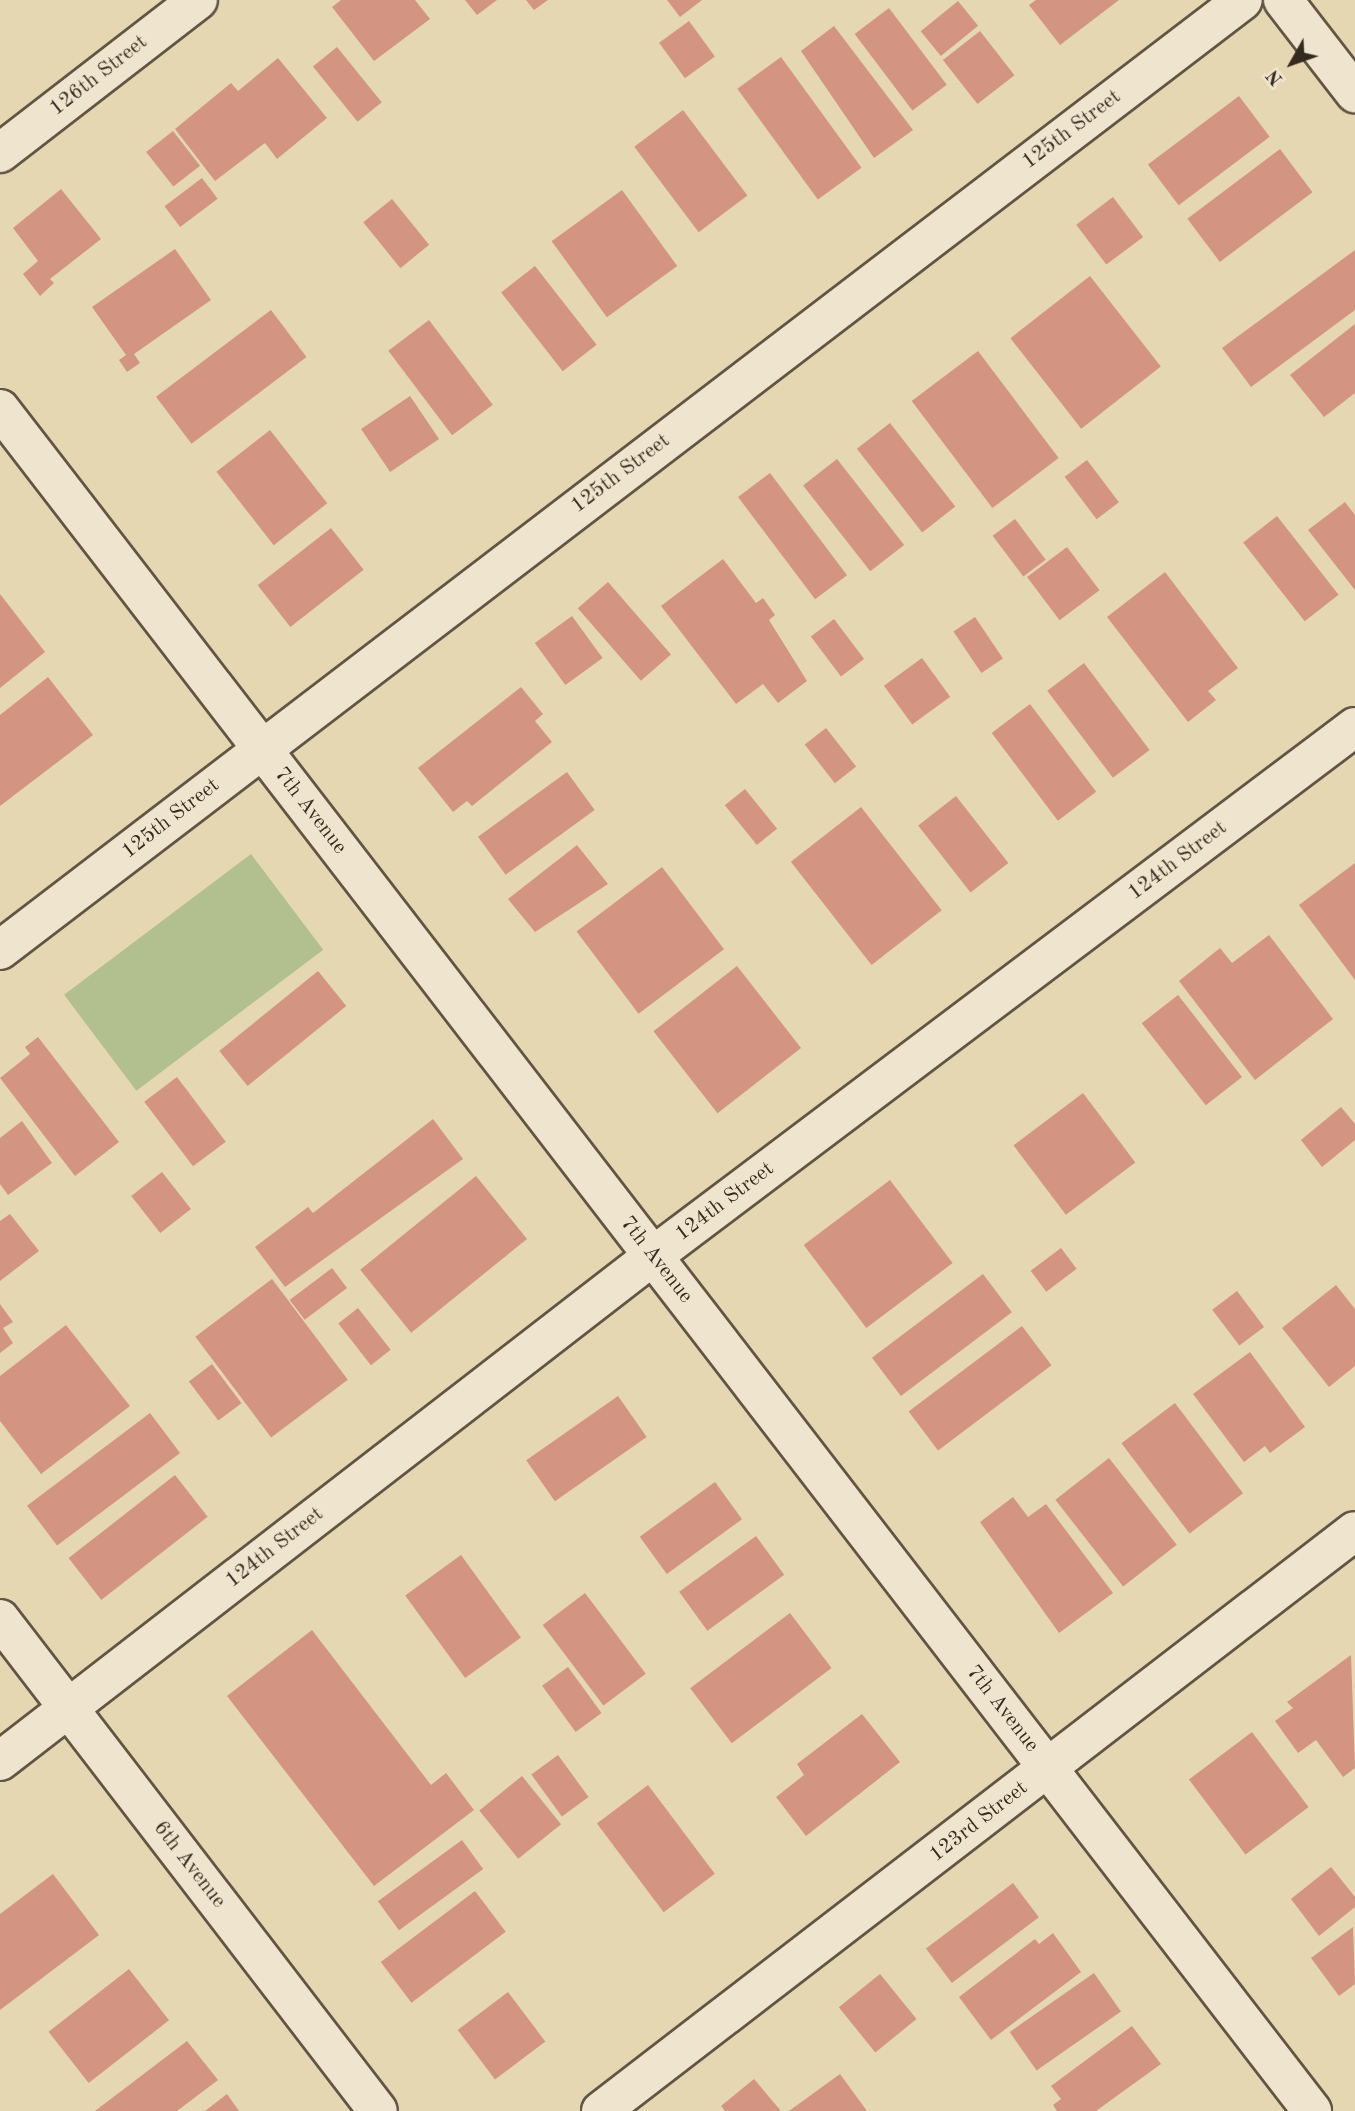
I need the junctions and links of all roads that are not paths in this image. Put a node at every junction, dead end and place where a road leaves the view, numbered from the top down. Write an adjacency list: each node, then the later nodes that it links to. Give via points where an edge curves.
1 (198, 0): 5 (street, 126th Street)
2 (1243, 0): 8 (street, 125th Street)
3 (1283, 0): 4 (street)
4 (1355, 93)
5 (0, 153)
6 (0, 409): 8 (street, 7th Avenue)
7 (1355, 727): 10 (street, 124th Street)
8 (262, 749): 9 (street, 125th Street); 10 (street, 7th Avenue)
9 (0, 950)
10 (653, 1256): 13 (street, 124th Street); 15 (street, 7th Avenue)
11 (1355, 1531): 15 (street, 123rd Street)
12 (0, 1619): 13 (street, 6th Avenue)
13 (68, 1708): 14 (street, 124th Street); 16 (street, 6th Avenue)
14 (0, 1761)
15 (1048, 1769): 17 (street, 123rd Street); 18 (street, 7th Avenue)
16 (378, 2111)
17 (601, 2111)
18 (1312, 2111)

